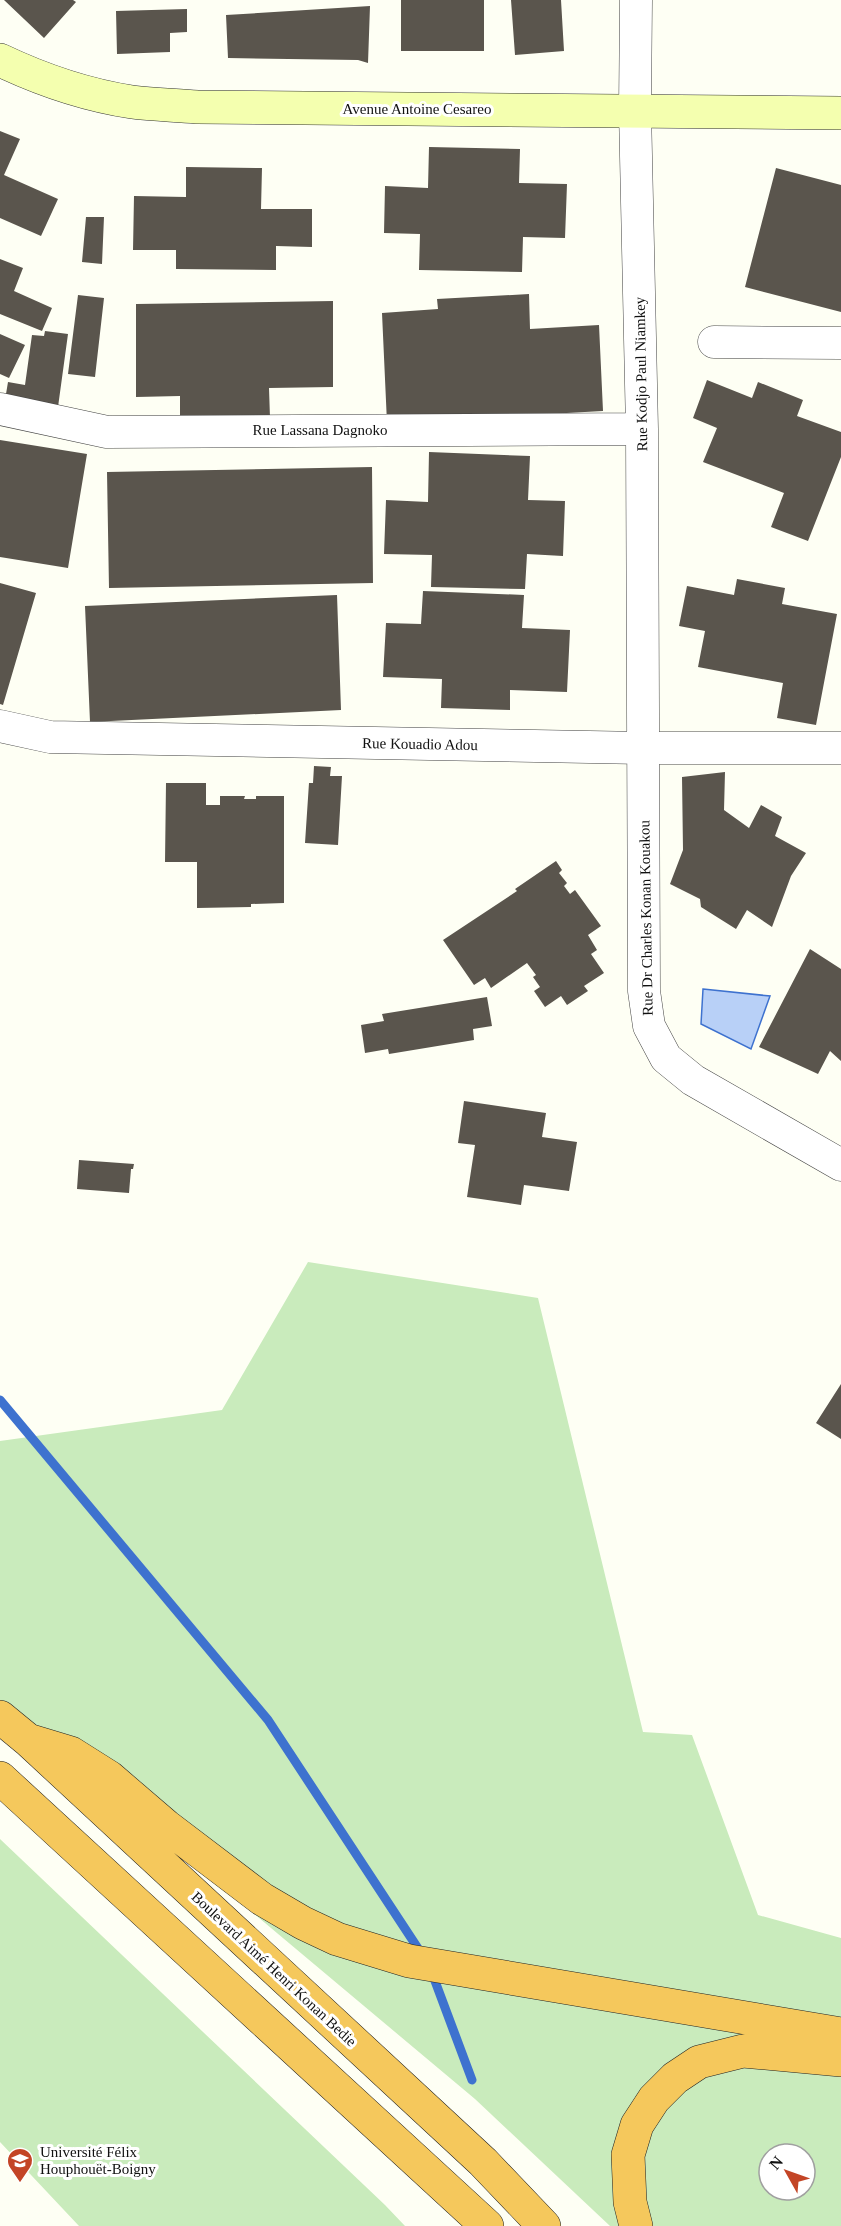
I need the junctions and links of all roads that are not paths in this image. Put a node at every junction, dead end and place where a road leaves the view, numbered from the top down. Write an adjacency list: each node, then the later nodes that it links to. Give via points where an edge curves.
1 (636, 0): 3 (street, Rue Kodjo Paul Niamkey)
2 (0, 60): 3 (street, Avenue Antoine Cesareo, via 79,91 133,102)
3 (636, 110): 4 (street, Avenue Antoine Cesareo); 8 (street, Rue Kodjo Paul Niamkey)
4 (841, 113)
5 (714, 342): 6 (street)
6 (841, 343)
7 (0, 409): 8 (street, Rue Lassana Dagnoko, via 107,432)
8 (642, 429): 10 (street, Rue Kodjo Paul Niamkey)
9 (0, 726): 10 (street, Rue Kouadio Adou, via 50,737)
10 (643, 747): 11 (street, Rue Kouadio Adou); 12 (street, Rue Dr Charles Konan Kouakou, via 644,990 649,1026 666,1058 693,1080)
11 (841, 748)
12 (841, 1165)
13 (0, 1717): 14 (highway, Boulevard Aimé Henri Konan Bedie)
14 (28, 1740): 16 (highway, via 71,1753 109,1777 262,1899 337,1940 409,1961 476,1974); 19 (highway, Boulevard Aimé Henri Konan Bedie, via 483,2162)
15 (0, 1778): 18 (highway)
16 (841, 2034)
17 (841, 2060): 20 (highway, via 743,2051 699,2062 675,2078 654,2099 637,2126 628,2155 630,2202)
18 (487, 2226)
19 (544, 2226)
20 (636, 2226)

